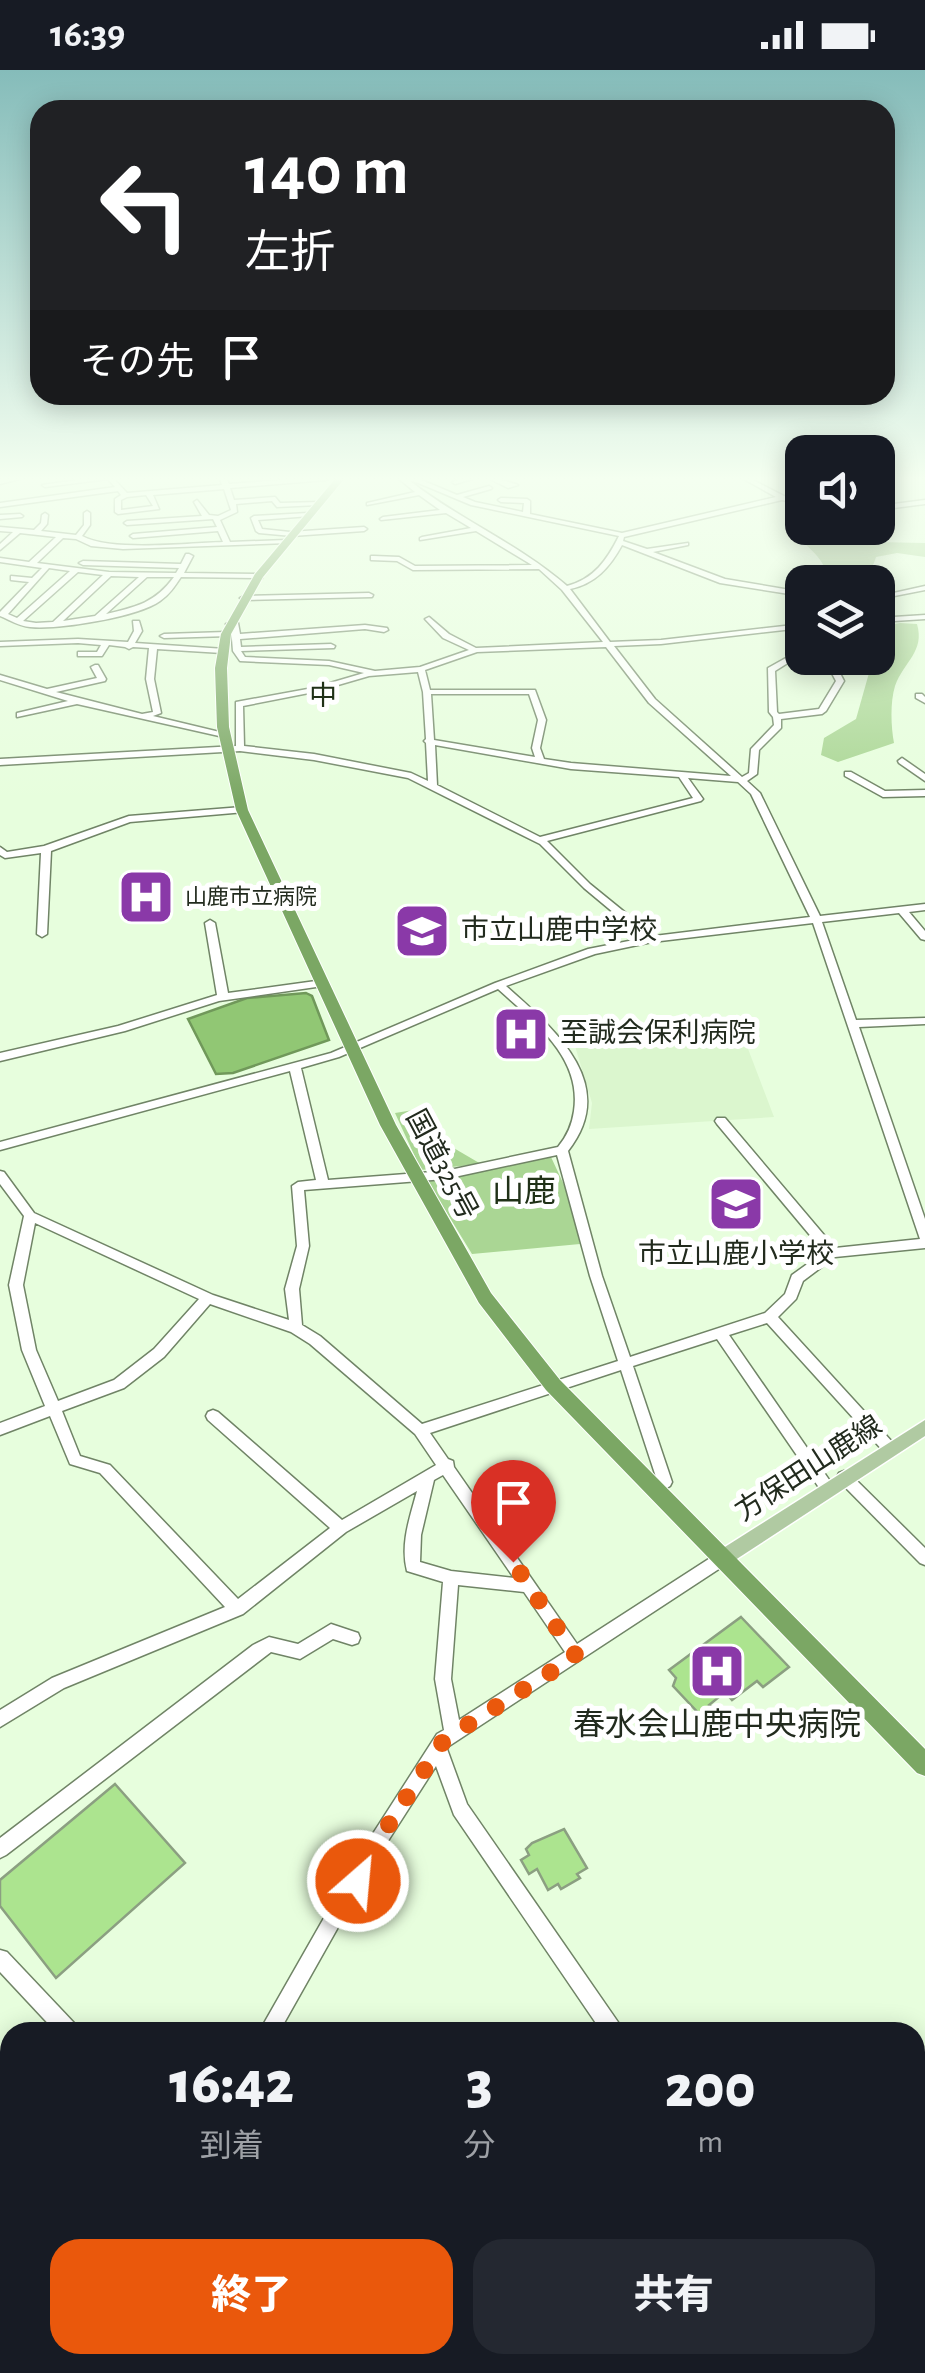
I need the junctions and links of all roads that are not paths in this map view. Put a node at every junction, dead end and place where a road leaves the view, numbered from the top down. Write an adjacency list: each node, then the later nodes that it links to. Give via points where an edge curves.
1 (30, 585): 21 (street, via 3,614)
2 (96, 585): 12 (street)
3 (133, 585): 18 (street)
4 (170, 585): 18 (street, via 152,604)
5 (253, 585): 16 (highway)
6 (562, 585): 10 (street)
7 (580, 585): 10 (street)
8 (742, 585): 13 (street)
9 (58, 586): 12 (street); 21 (street)
10 (565, 588): 31 (street)
11 (925, 588): 14 (street)
12 (88, 593): 22 (street)
13 (785, 593)
14 (895, 594)
15 (369, 596): 16 (street)
16 (244, 598): 27 (highway)
17 (925, 616): 20 (street)
18 (97, 618): 22 (street)
19 (429, 619): 34 (street)
20 (895, 619)
21 (18, 620): 22 (street)
22 (57, 622)
23 (136, 624): 32 (street)
24 (785, 628): 31 (street)
25 (384, 630): 27 (street)
26 (164, 636): 27 (street)
27 (231, 639): 30 (street); 33 (street); 39 (street, via 246,660 329,663); 49 (highway, 国道325号)
28 (0, 644): 29 (street)
29 (106, 644): 32 (street); 35 (street, via 98,654)
30 (332, 646)
31 (612, 646): 34 (street); 56 (street, via 652,701)
32 (129, 647): 33 (street)
33 (153, 648): 46 (street, via 157,713)
34 (476, 650): 38 (street)
35 (82, 654)
36 (785, 661): 47 (street, via 770,670)
37 (96, 667): 42 (street, via 102,678)
38 (421, 668): 39 (street); 43 (street)
39 (374, 673): 49 (street, via 239,704)
40 (837, 675): 47 (street, via 840,681 822,710)
41 (0, 678): 42 (street)
42 (47, 692): 44 (street)
43 (427, 692): 48 (street); 50 (street, via 532,692 542,712)
44 (76, 701): 45 (street); 46 (street)
45 (20, 715)
46 (141, 716): 49 (street)
47 (778, 717): 56 (street, via 778,726 755,748 753,774)
48 (428, 741): 50 (street); 57 (street)
49 (230, 744): 51 (street); 57 (street); 59 (highway, 国道325号)
50 (540, 758): 53 (street)
51 (0, 762)
52 (902, 762): 55 (street)
53 (680, 774): 56 (street); 60 (street, via 698,799)
54 (848, 774): 58 (street, via 884,794)
55 (925, 778)
56 (742, 780): 65 (street, via 769,817)
57 (433, 784): 60 (street)
58 (925, 793)
59 (242, 810): 61 (street, via 129,819); 70 (highway, 国道325号)
60 (540, 840): 69 (street)
61 (46, 849): 62 (street, via 5,855); 67 (street)
62 (0, 850)
63 (925, 907): 64 (street)
64 (902, 910): 65 (street); 68 (street)
65 (817, 921): 69 (street); 74 (street)
66 (210, 923): 72 (street)
67 (42, 934)
68 (925, 937)
69 (652, 939): 71 (street, via 592,951)
70 (323, 982): 72 (street); 75 (highway, 国道325号)
71 (499, 984): 75 (street); 80 (street, via 558,1041 575,1069 582,1106)
72 (224, 997): 76 (street)
73 (925, 1022): 74 (street)
74 (854, 1024): 85 (street)
75 (352, 1049): 77 (street); 82 (highway, 国道325号)
76 (0, 1056)
77 (295, 1066): 79 (street); 83 (street)
78 (722, 1121): 86 (street)
79 (0, 1146)
80 (562, 1150): 82 (street); 91 (street)
81 (0, 1175): 84 (street)
82 (415, 1176): 83 (street); 92 (highway, 国道325号, via 485,1298)
83 (324, 1182): 89 (street, via 298,1186 303,1246 292,1289)
84 (30, 1216): 87 (street); 93 (street, via 16,1285 30,1350)
85 (925, 1240): 86 (street)
86 (832, 1254): 88 (street, via 797,1278 791,1296)
87 (208, 1298): 89 (street); 93 (street, via 159,1353 119,1384)
88 (770, 1316): 90 (street); 98 (street)
89 (296, 1328): 97 (street)
90 (721, 1334): 91 (street); 103 (street)
91 (627, 1364): 92 (street); 102 (street, via 666,1482)
92 (553, 1384): 97 (street); 102 (highway, 国道325号)
93 (55, 1411): 96 (street); 109 (street, via 75,1460 105,1469)
94 (213, 1416): 104 (street)
95 (925, 1427): 98 (main road, 方保田山鹿線)
96 (0, 1429)
97 (420, 1430): 99 (street)
98 (890, 1449): 100 (main road, 方保田山鹿線)
99 (448, 1465): 101 (street); 108 (street)
100 (844, 1478): 103 (main road, 方保田山鹿線); 106 (street)
101 (427, 1480): 104 (street); 107 (street, via 412,1566)
102 (657, 1488): 105 (highway, 国道325号)
103 (827, 1488): 105 (main road, 方保田山鹿線)
104 (340, 1528): 109 (street)
105 (723, 1558): 111 (street); 115 (highway, 国道325号)
106 (925, 1558)
107 (450, 1578): 108 (street); 113 (street, via 443,1679)
108 (529, 1586): 111 (street)
109 (237, 1609): 112 (street, via 58,1682)
110 (352, 1638): 116 (street, via 331,1631 300,1652 269,1644 258,1650)
111 (576, 1656): 113 (street)
112 (0, 1718)
113 (453, 1732): 114 (street)
114 (438, 1748): 119 (street); 120 (street, via 460,1810)
115 (925, 1764)
116 (0, 1850)
117 (0, 1960): 118 (street)
118 (59, 2022)
119 (275, 2022)
120 (605, 2022)

